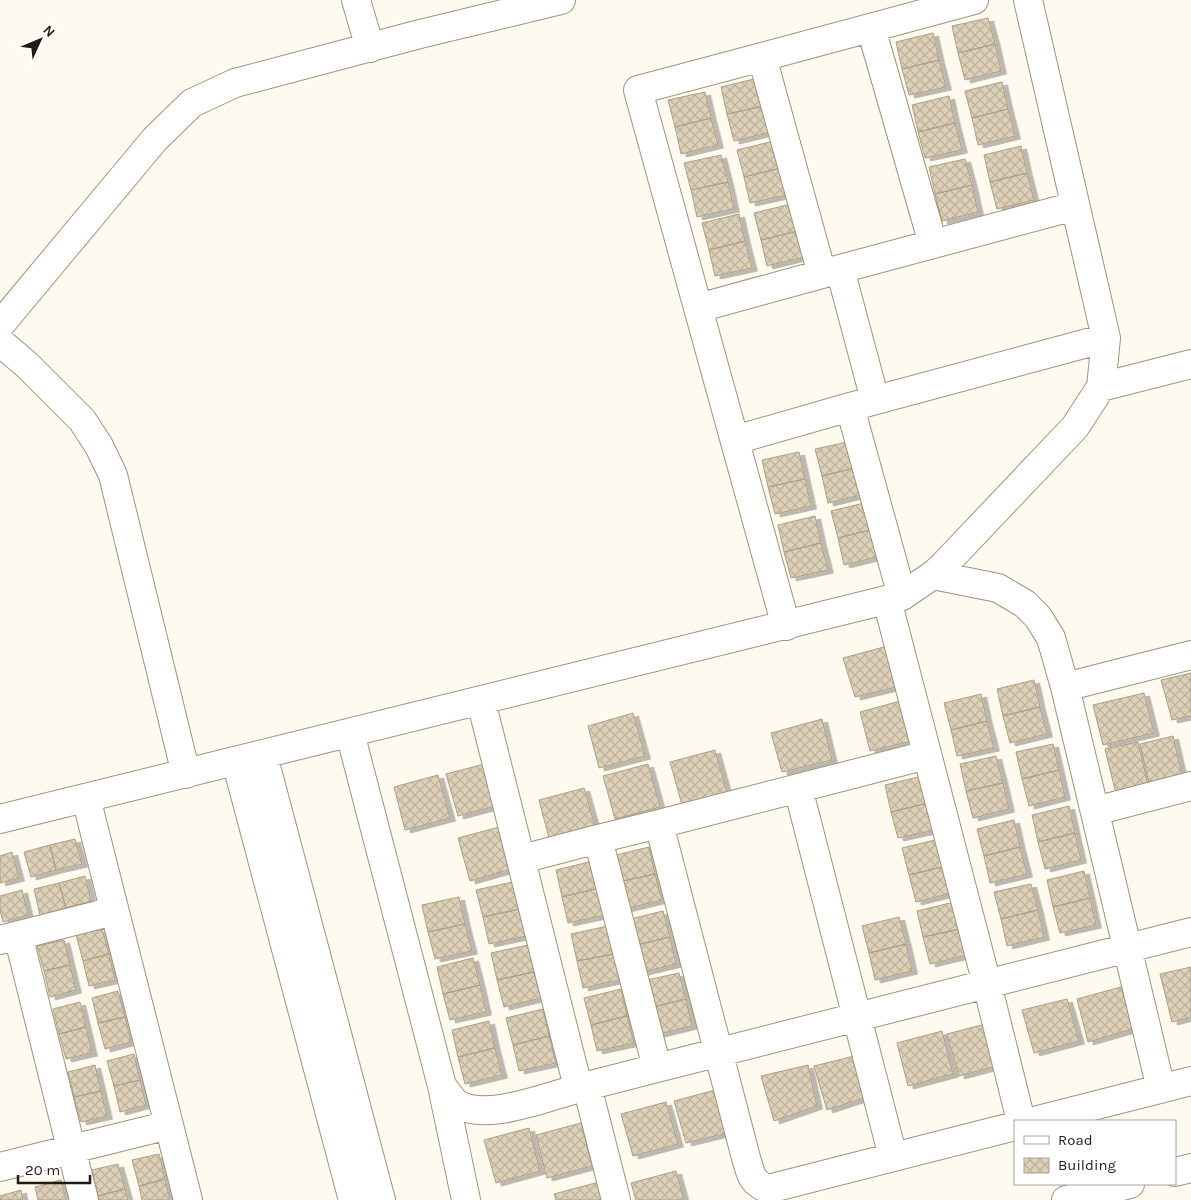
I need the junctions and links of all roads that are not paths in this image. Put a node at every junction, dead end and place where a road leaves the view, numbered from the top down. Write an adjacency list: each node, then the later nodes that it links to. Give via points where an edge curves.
1 (356, 0): 6 (street)
2 (561, 0): 6 (street)
3 (974, 0): 5 (street)
4 (1028, 0): 8 (street)
5 (871, 28): 7 (street); 9 (street)
6 (370, 48): 12 (street, via 235,83 192,103 155,138)
7 (762, 57): 10 (street); 11 (street, via 638,90)
8 (1075, 206): 9 (street); 13 (street)
9 (933, 244): 10 (street)
10 (831, 272): 11 (street); 17 (street)
11 (698, 308): 18 (street)
12 (0, 325)
13 (1106, 338): 16 (street); 17 (street)
14 (0, 342): 29 (street, via 82,420 99,446 112,476)
15 (1191, 364): 16 (street)
16 (1101, 387): 19 (street, via 1075,427)
17 (863, 404): 18 (street); 20 (street)
18 (735, 440): 21 (street)
19 (933, 575): 20 (street); 23 (street, via 998,588 1025,604 1051,638)
20 (894, 598): 21 (street); 27 (street)
21 (786, 626): 24 (street)
22 (1191, 655): 23 (street)
23 (1065, 688): 33 (street)
24 (481, 701): 25 (street); 37 (street)
25 (350, 733): 26 (street); 47 (street)
26 (263, 755): 28 (street); 64 (street)
27 (928, 755): 31 (street); 42 (street)
28 (236, 761): 29 (street); 63 (street)
29 (186, 774): 32 (street)
30 (1191, 786): 33 (street)
31 (798, 788): 35 (street); 43 (street)
32 (86, 798): 34 (street); 38 (street)
33 (1094, 811): 41 (street)
34 (0, 819)
35 (659, 824): 36 (street); 44 (street)
36 (598, 839): 37 (street); 45 (street)
37 (522, 859): 48 (street)
38 (114, 911): 40 (street); 52 (street)
39 (1191, 932): 41 (street)
40 (9, 937): 54 (street)
41 (1128, 948): 42 (street); 49 (street)
42 (987, 984): 43 (street); 50 (street)
43 (857, 1018): 44 (street); 55 (street)
44 (719, 1053): 45 (street); 60 (street, via 753,1179 760,1185)
45 (658, 1068): 48 (street)
46 (1191, 1081): 49 (street)
47 (442, 1086): 48 (street, via 457,1104 474,1111 494,1111); 65 (street)
48 (583, 1087): 66 (street)
49 (1162, 1089): 51 (street)
50 (1021, 1120)
51 (1038, 1120)
52 (169, 1125): 54 (street); 62 (street)
53 (1014, 1126): 55 (street)
54 (72, 1149): 56 (street); 61 (street)
55 (894, 1157): 60 (street)
56 (0, 1167)
57 (1191, 1168): 58 (street)
58 (1176, 1172)
59 (1126, 1185): 67 (street)
60 (761, 1194)
61 (84, 1200)
62 (188, 1200)
63 (353, 1200)
64 (381, 1200)
65 (466, 1200)
66 (616, 1200)
67 (1066, 1200)

